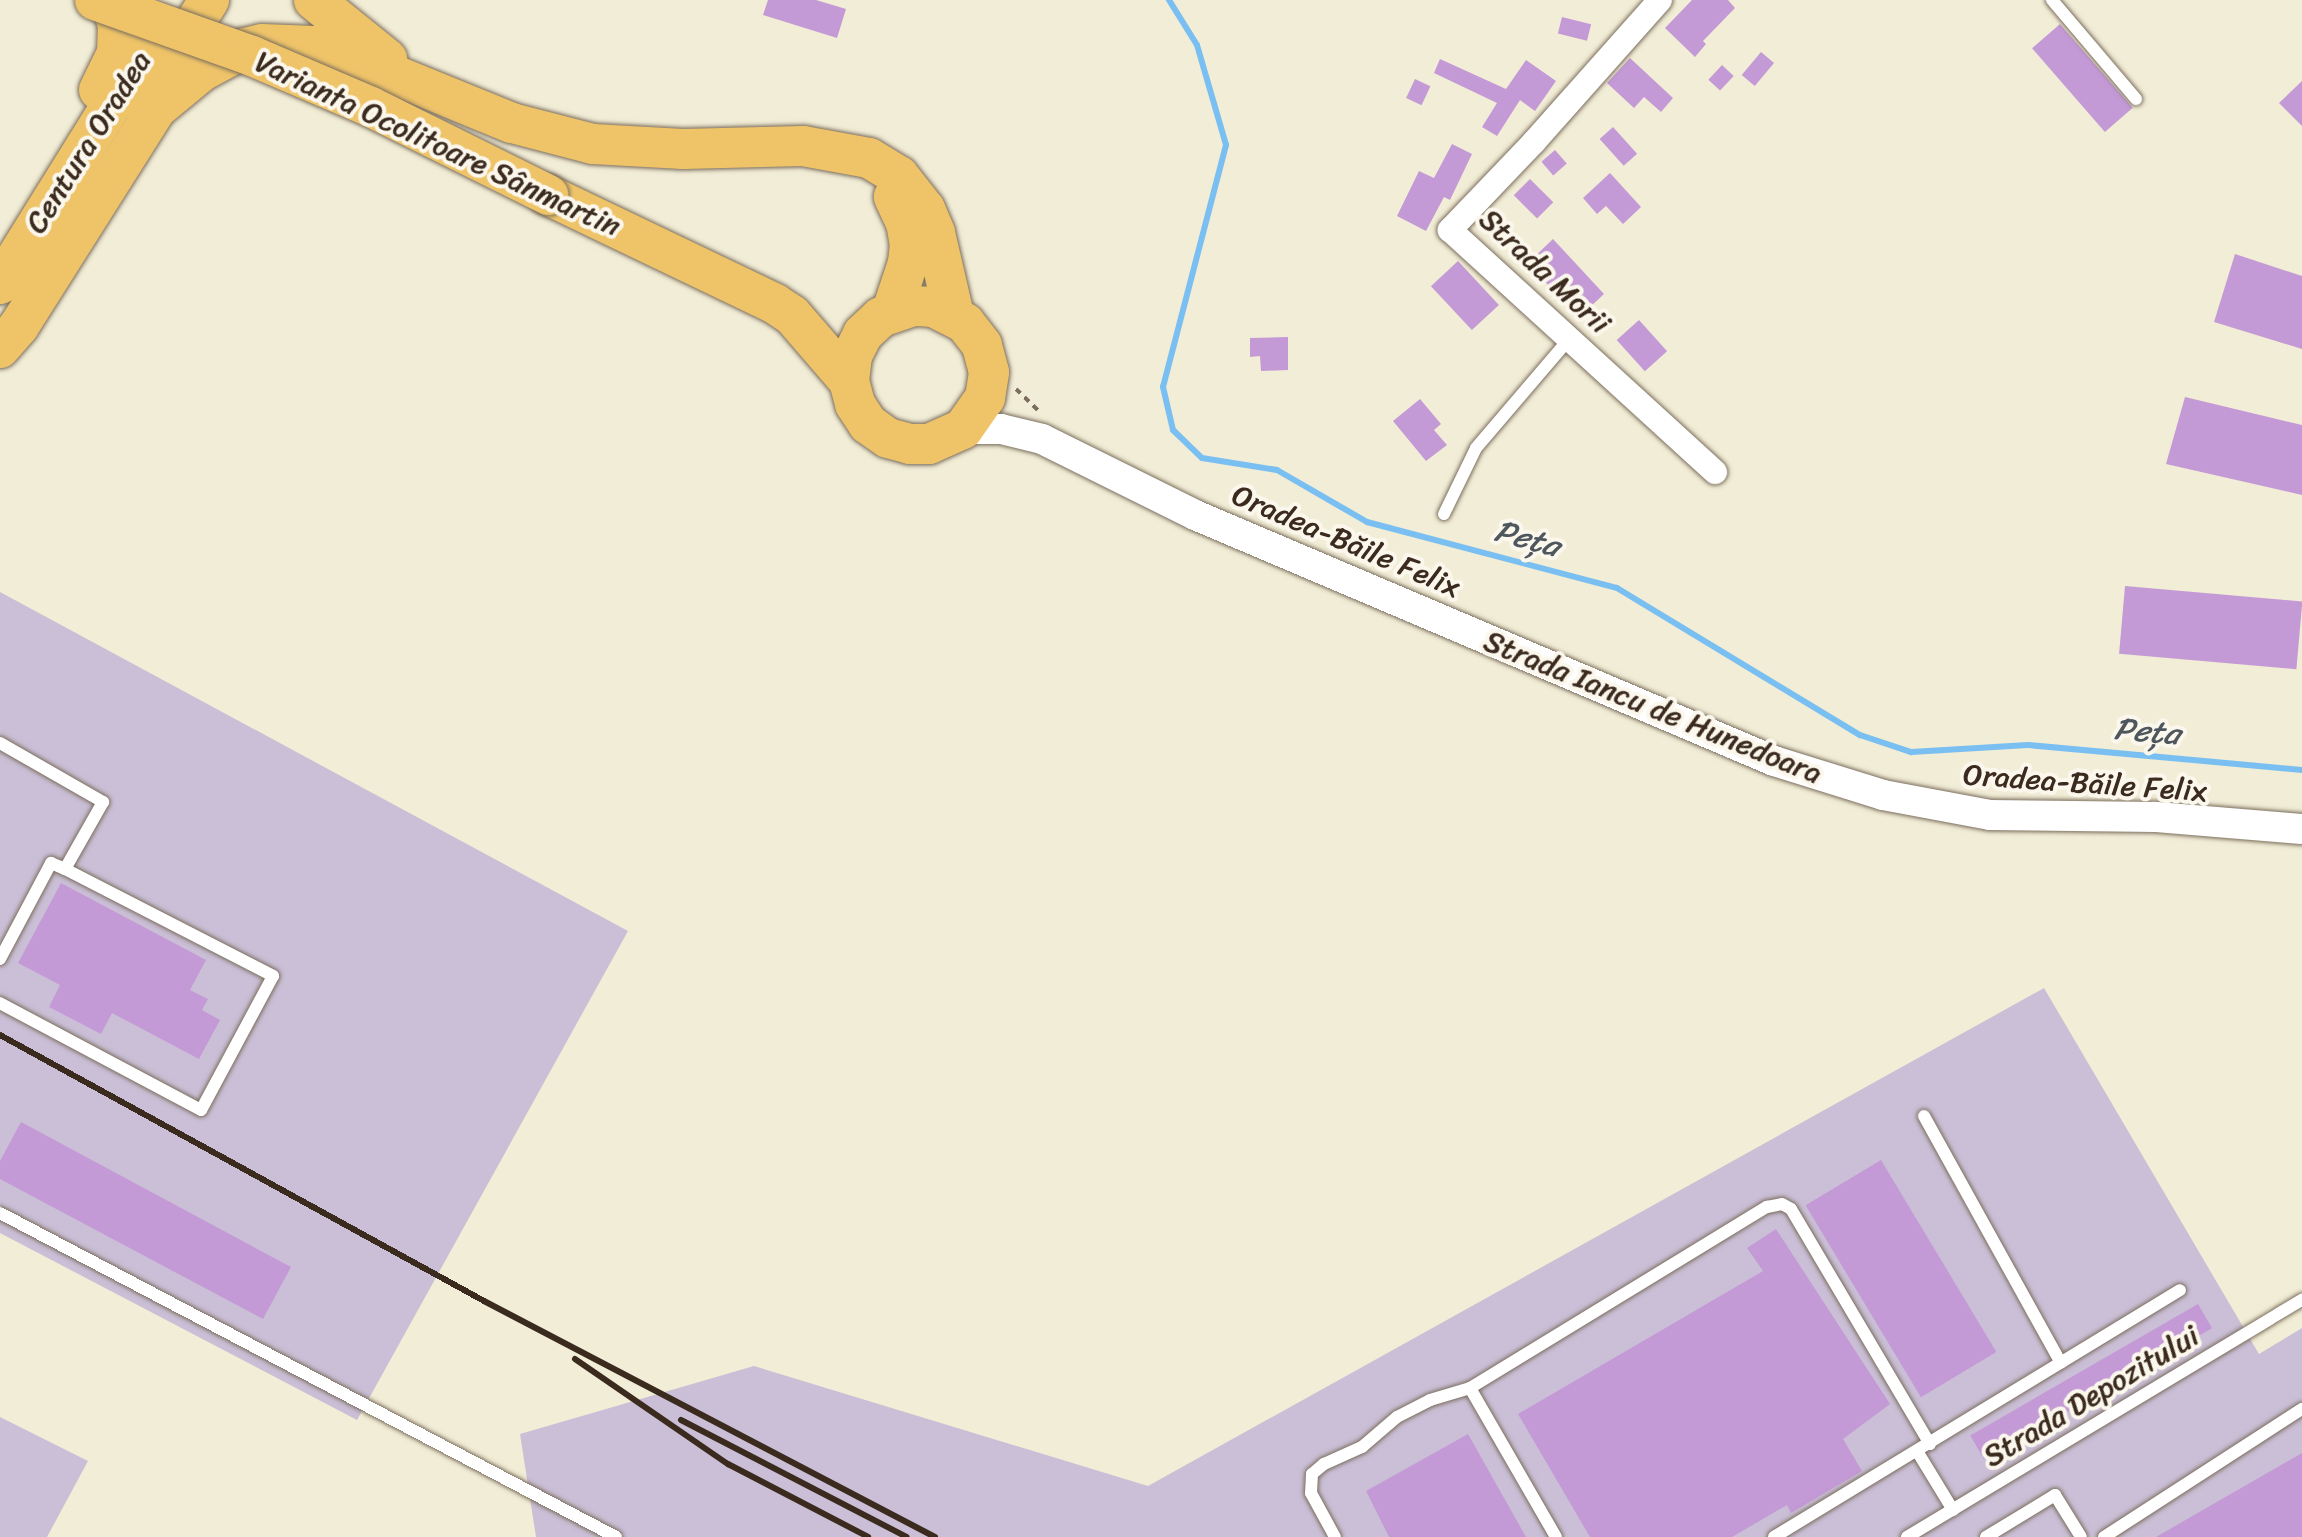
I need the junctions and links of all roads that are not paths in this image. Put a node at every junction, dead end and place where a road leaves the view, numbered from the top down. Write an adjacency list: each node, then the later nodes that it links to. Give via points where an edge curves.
1 (95, 0): 13 (highway, Varianta Ocolitoare Sânmartin, bridge, via 252,56 371,107)
2 (110, 0): 11 (highway, via 119,40 111,68)
3 (177, 0): 12 (highway, Centura Oradea)
4 (209, 0): 16 (highway, Centura Oradea)
5 (314, 0): 8 (highway)
6 (1660, 0): 17 (street, Strada Morii, via 1450,230)
7 (2052, 0): 9 (lane)
8 (440, 95): 10 (highway, via 512,123 593,144 683,149 803,146); 18 (highway, via 314,46 262,44 227,56 156,109)
9 (2136, 99)
10 (848, 153): 14 (highway, via 893,171 912,188 935,233); 15 (highway, via 888,188 906,223 908,263)
11 (0, 244)
12 (0, 284)
13 (775, 304): 15 (highway, Varianta Ocolitoare Sânmartin); 19 (highway, Varianta Ocolitoare Sânmartin, via 809,332)
14 (954, 315): 15 (highway, via 923,306); 20 (highway, via 982,345)
15 (882, 318): 19 (highway, via 856,344)
16 (0, 321)
17 (1570, 338): 23 (street, Strada Morii); 24 (lane, via 1476,448)
18 (0, 348)
19 (849, 381): 21 (highway, via 868,424 888,438 929,444)
20 (988, 385): 21 (highway, via 980,410); 22 (street, Strada Iancu de Hunedoara)
21 (963, 429): 22 (street, Strada Iancu de Hunedoara, via 1001,429)
22 (1042, 439): 26 (street, Strada Iancu de Hunedoara, via 1195,515 1774,761 1883,795 1990,815 2156,817)
23 (1715, 472)
24 (1444, 514)
25 (0, 743): 27 (lane, via 103,802)
26 (2302, 829)
27 (65, 869): 28 (lane, via 51,863); 29 (lane, via 273,976 201,1110)
28 (0, 959)
29 (0, 1003)
30 (1924, 1116): 34 (lane)
31 (0, 1213): 41 (lane)
32 (2180, 1290): 34 (lane)
33 (2302, 1300): 39 (lane, Strada Depozitului)
34 (2061, 1363): 37 (lane)
35 (1470, 1388): 37 (lane, via 1767,1207 1782,1204 1791,1209); 42 (lane, via 1397,1417 1362,1447 1312,1474 1311,1493); 43 (lane)
36 (2302, 1409): 48 (lane)
37 (1930, 1444): 38 (lane)
38 (1917, 1451): 39 (lane); 44 (lane)
39 (1953, 1510): 40 (lane, Strada Depozitului)
40 (1930, 1531): 45 (lane, Strada Depozitului)
41 (616, 1537)
42 (1335, 1537)
43 (1556, 1537)
44 (1774, 1537)
45 (1907, 1537)
46 (1986, 1537): 47 (lane, via 2055,1495)
47 (2081, 1537)
48 (2104, 1537)

